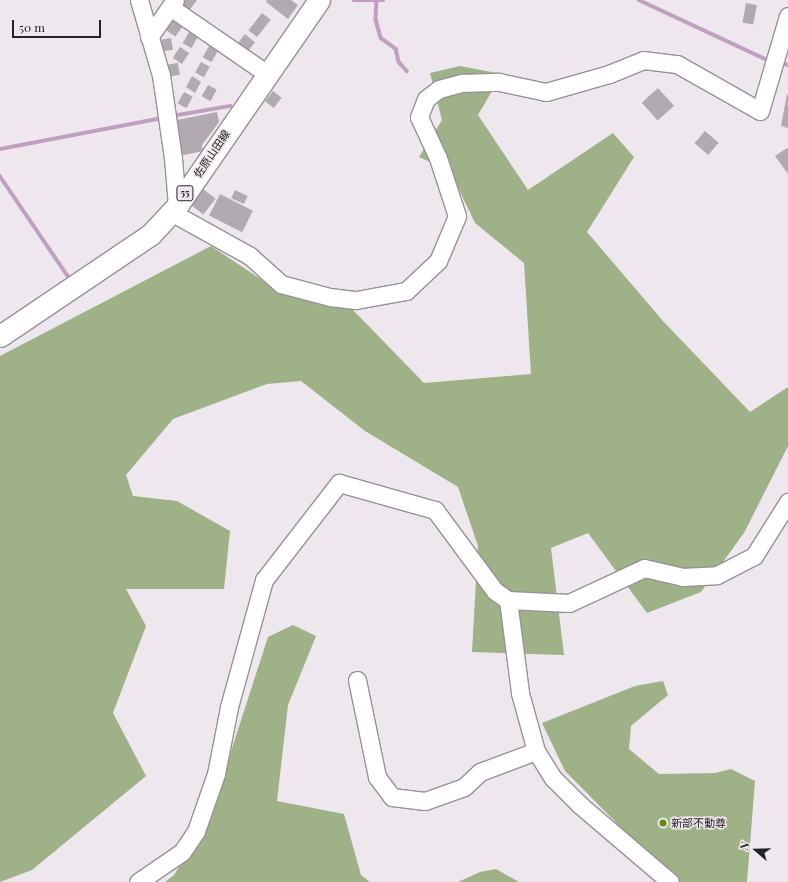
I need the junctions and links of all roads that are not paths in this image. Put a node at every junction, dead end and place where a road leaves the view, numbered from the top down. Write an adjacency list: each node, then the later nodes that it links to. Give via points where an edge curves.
1 (138, 0): 5 (street)
2 (319, 0): 6 (main road, 佐原山田線 / 55)
3 (173, 3): 5 (street); 6 (street)
4 (788, 16): 7 (street, via 760,111 677,64 643,60 609,74 546,92 499,82 462,83 439,89 426,99 420,118 438,158 457,216 438,261 406,291 356,300 330,297 281,284 250,256)
5 (149, 37): 7 (street, via 161,75)
6 (266, 73): 7 (main road, 佐原山田線 / 55)
7 (174, 209): 8 (main road, 佐原山田線 / 55, via 151,234)
8 (0, 336)
9 (788, 502): 10 (street, via 754,556 717,575 682,576 644,568 569,603)
10 (508, 600): 12 (street, via 520,693); 13 (street, via 495,591 435,510 339,483 264,580 229,707 216,774 196,831 182,852)
11 (357, 680): 12 (street, via 377,777 392,797 425,801 464,787 480,772)
12 (536, 751): 14 (street, via 553,778)
13 (138, 882)
14 (670, 882)

